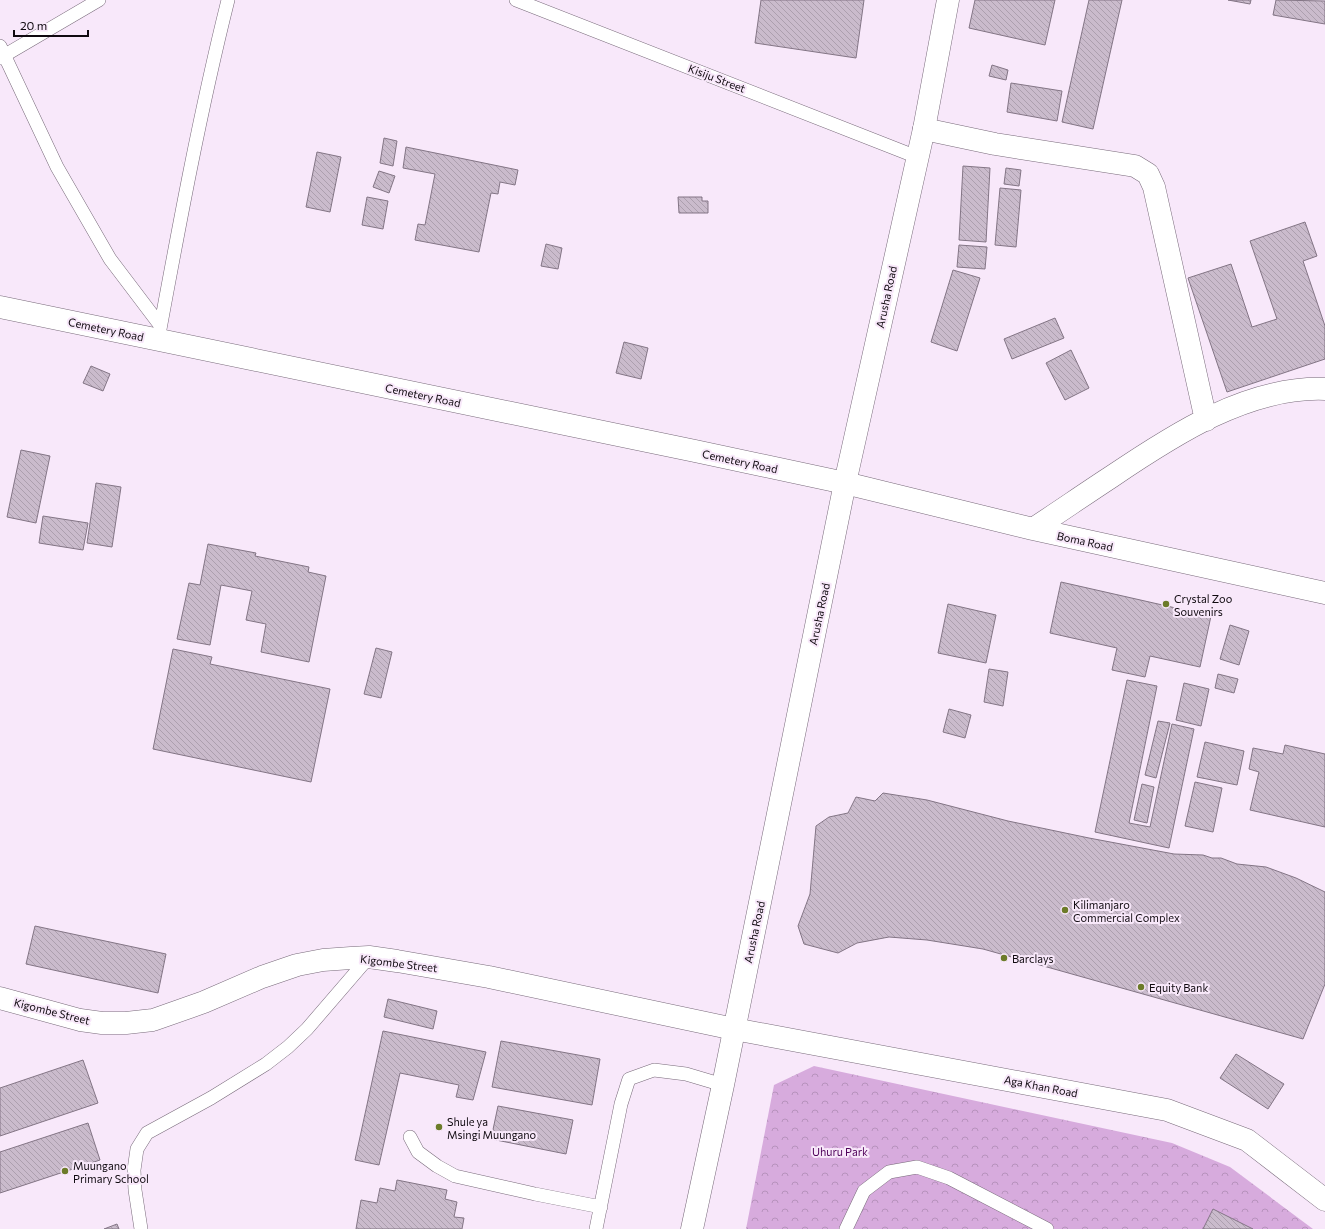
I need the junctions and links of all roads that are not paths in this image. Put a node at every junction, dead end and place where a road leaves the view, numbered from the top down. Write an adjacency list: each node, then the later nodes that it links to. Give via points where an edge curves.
1 (98, 0): 5 (lane)
2 (228, 0): 9 (lane, via 211,69)
3 (516, 0): 7 (lane, Kisiju Street)
4 (948, 0): 6 (street, Arusha Road)
5 (2, 53): 9 (lane, via 57,167 110,259)
6 (924, 130): 7 (street, Arusha Road); 11 (street, via 1135,166 1148,174 1156,194)
7 (917, 157): 12 (street, Arusha Road)
8 (0, 307): 9 (street, Cemetery Road)
9 (159, 332): 12 (street, Cemetery Road)
10 (1325, 389): 11 (street, via 1308,388 1275,394 1235,406)
11 (1206, 420): 13 (street, via 1148,452)
12 (845, 484): 13 (street, Boma Road); 17 (street, Arusha Road)
13 (1033, 529): 14 (street, Boma Road)
14 (1325, 593)
15 (369, 957): 16 (street, Kigombe Street, via 323,960 297,965 153,1020 126,1023 80,1020); 17 (street, Kigombe Street, via 489,977); 22 (lane, via 307,1029 288,1047 266,1064 211,1098 147,1133 136,1149 134,1170)
16 (0, 998)
17 (734, 1029): 18 (street, Arusha Road); 20 (street, Aga Khan Road, via 1166,1110 1247,1140)
18 (723, 1084): 21 (lane, via 686,1074 654,1070 629,1079 621,1104); 24 (street, Arusha Road)
19 (410, 1137): 21 (lane, via 418,1152 455,1176)
20 (1325, 1200)
21 (601, 1207): 23 (lane)
22 (141, 1229)
23 (596, 1229)
24 (692, 1229)
25 (846, 1229): 26 (lane, via 864,1191 889,1172 917,1167 949,1178)
26 (1047, 1229)

